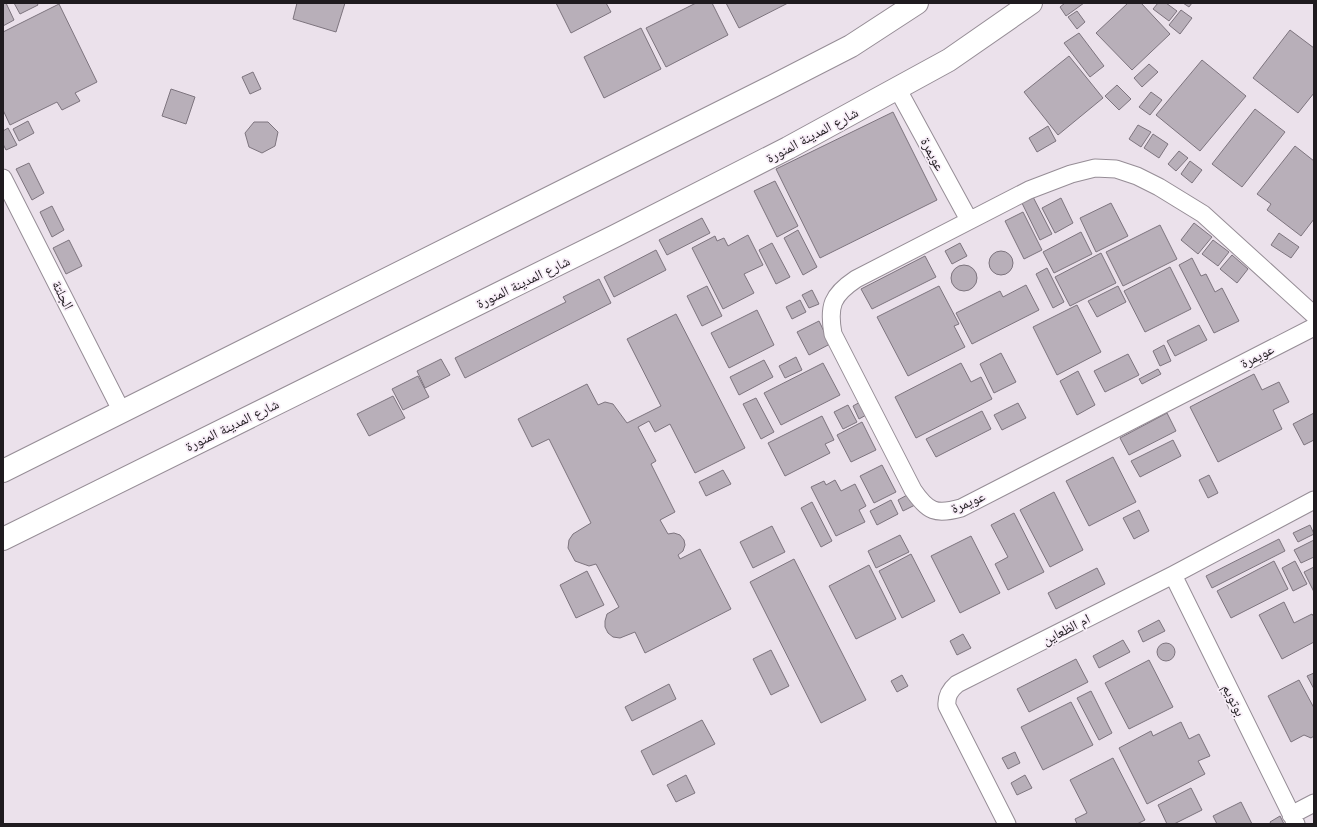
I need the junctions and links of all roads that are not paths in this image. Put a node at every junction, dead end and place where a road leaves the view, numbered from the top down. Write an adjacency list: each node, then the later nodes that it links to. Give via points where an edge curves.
1 (917, 3): 8 (street, via 851,46 780,83)
2 (1031, 3): 3 (street, شارع المدينة المنورة, via 949,60)
3 (897, 88): 5 (street, عويمرة); 11 (street, شارع المدينة المنورة, via 788,148 615,236)
4 (3, 178): 8 (street, الجلتة)
5 (969, 220): 6 (street, عويمرة, via 1029,190 1071,174 1095,168 1116,170 1137,176 1159,187 1203,214); 7 (street, عويمرة, via 842,288 836,295 830,316 833,334 913,490 922,504 934,511 961,508)
6 (1314, 315)
7 (1314, 327)
8 (122, 412): 9 (street)
9 (3, 471)
10 (1314, 500): 12 (street, ام الظعاين)
11 (3, 539)
12 (1173, 575): 14 (street, بوتويم); 15 (street, ام الظعاين, via 957,684 948,693 947,706)
13 (1314, 803): 14 (street)
14 (1293, 819)
15 (1007, 824)

